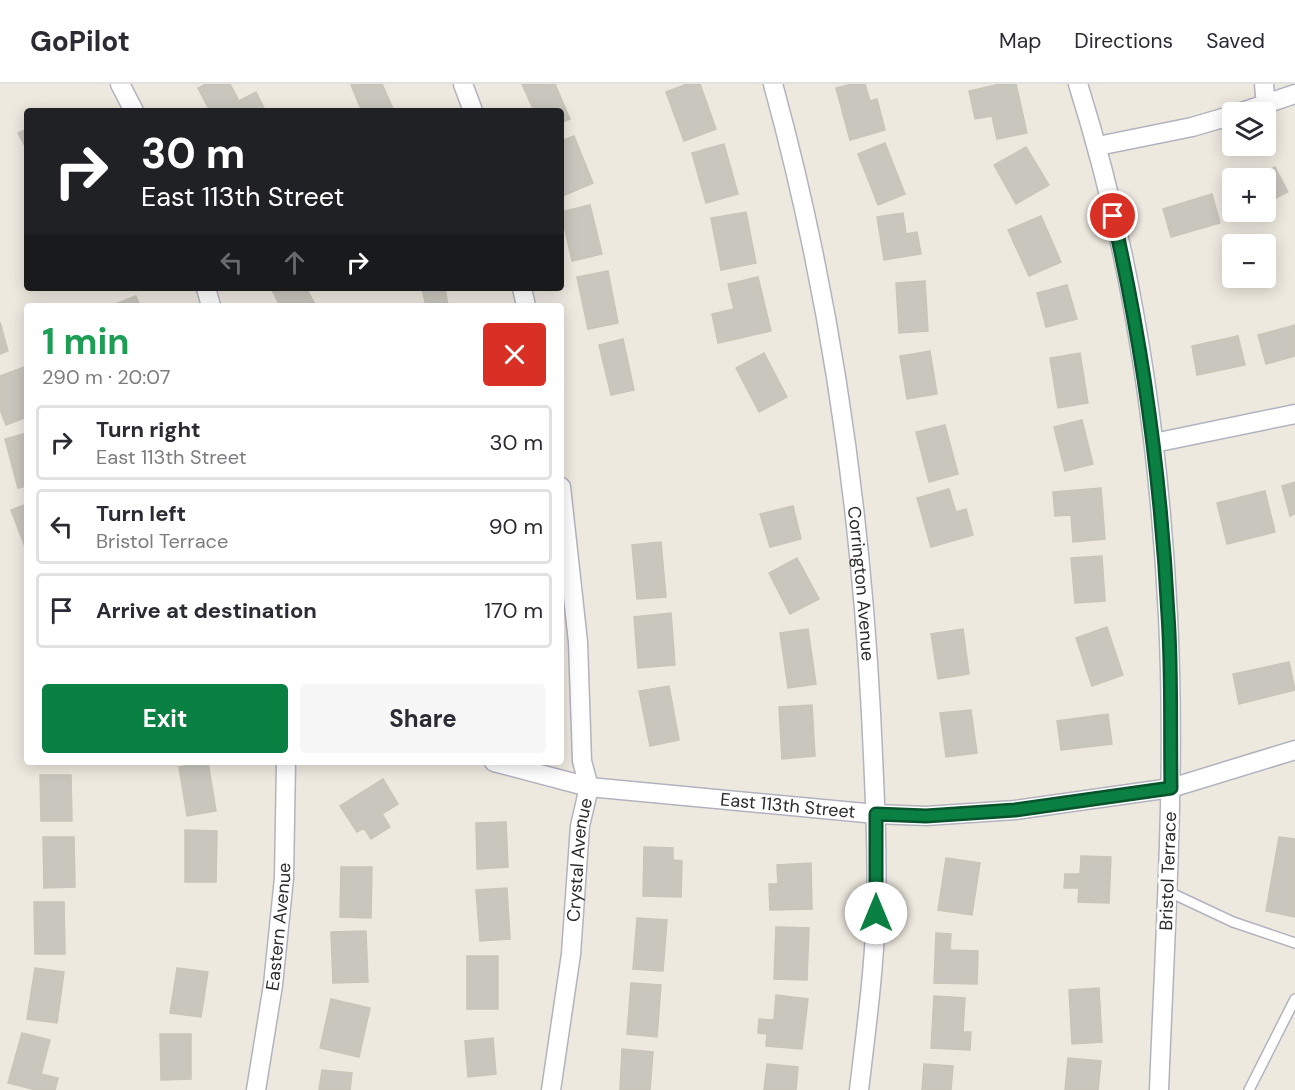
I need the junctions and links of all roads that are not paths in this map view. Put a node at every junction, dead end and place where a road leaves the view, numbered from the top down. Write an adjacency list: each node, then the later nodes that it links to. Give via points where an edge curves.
1 (120, 84): 9 (street)
2 (464, 84): 10 (street)
3 (773, 84): 21 (street, Corrington Avenue, via 792,153 825,311 850,477 867,644)
4 (1078, 84): 12 (street, Bristol Terrace)
5 (1264, 84): 7 (street)
6 (1295, 94): 8 (street)
7 (1266, 102)
8 (1274, 102)
9 (132, 108)
10 (471, 108)
11 (1222, 118): 12 (street)
12 (1098, 147): 14 (street, Bristol Terrace, via 1128,285)
13 (1295, 414): 14 (street)
14 (1154, 443): 20 (street, Bristol Terrace, via 1168,616)
15 (564, 514): 19 (street, Crystal Avenue, via 578,642 582,761)
16 (1295, 750): 20 (street, East 113th Street)
17 (286, 765): 25 (street, Eastern Avenue, via 283,890 273,985)
18 (505, 765): 19 (street, East 113th Street)
19 (589, 787): 21 (street, East 113th Street); 26 (street, Crystal Avenue, via 580,826 571,954)
20 (1171, 788): 21 (street, East 113th Street, via 1015,810 926,816); 22 (street, Bristol Terrace)
21 (876, 814): 27 (street, Corrington Avenue, via 876,913)
22 (1167, 891): 23 (lane, via 1233,922); 28 (street, Bristol Terrace)
23 (1295, 943)
24 (1295, 999): 29 (lane)
25 (255, 1090)
26 (551, 1090)
27 (859, 1090)
28 (1159, 1090)
29 (1249, 1090)

